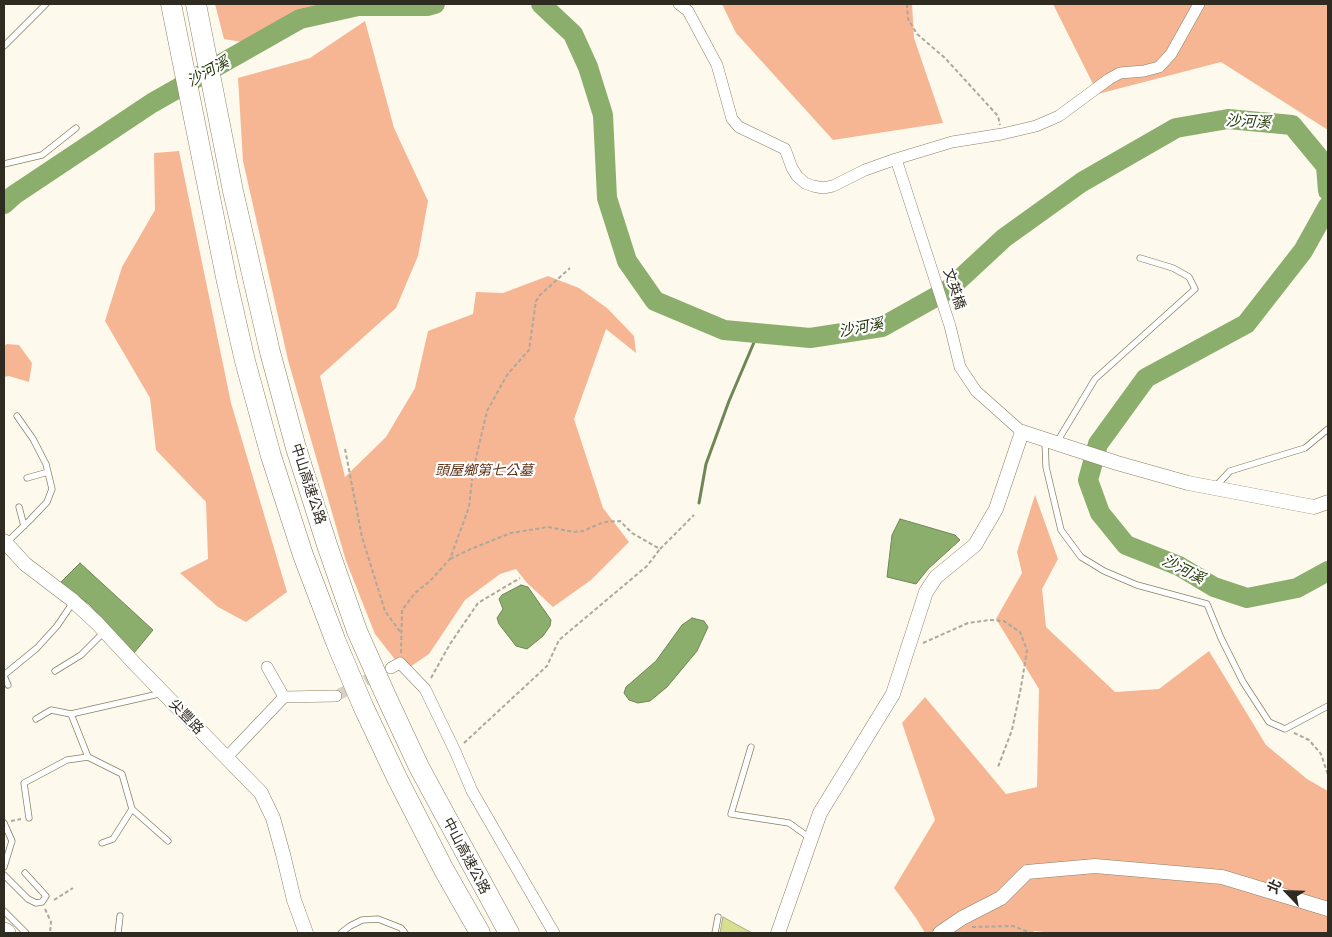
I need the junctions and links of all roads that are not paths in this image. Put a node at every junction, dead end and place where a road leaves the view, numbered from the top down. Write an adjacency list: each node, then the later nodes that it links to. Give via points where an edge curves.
1 (46, 4): 6 (lane)
2 (196, 4): 57 (highway, 中山高速公路, via 256,295 296,448 327,545 357,631 419,767)
3 (679, 4): 8 (street, via 688,10 717,65 732,118 739,126 785,149 792,168 805,183 823,188 833,186)
4 (1199, 4): 8 (street, via 1171,54 1159,67 1120,73 1058,116 1036,126 952,142)
5 (171, 7): 56 (highway, 中山高速公路, via 245,360 271,456 303,554 363,706)
6 (4, 46)
7 (76, 128): 9 (lane, via 42,155)
8 (896, 159): 13 (street, 文英橋, via 960,367 976,390)
9 (4, 164)
10 (1140, 258): 14 (lane, via 1190,277 1195,289 1095,379)
11 (17, 416): 15 (lane, via 33,439)
12 (1328, 428): 17 (lane, via 1305,448 1230,472)
13 (1022, 432): 14 (street); 41 (street, via 996,508 975,545 936,577 926,592 892,694 820,812)
14 (1055, 442): 17 (street, via 1188,483); 32 (lane, via 1046,467 1061,530 1081,557 1137,585 1207,604 1243,682 1269,722 1285,729)
15 (48, 472): 16 (lane); 20 (lane, via 52,488 47,502)
16 (27, 478)
17 (1215, 487): 18 (street, via 1314,507)
18 (1328, 502)
19 (19, 507): 20 (lane)
20 (24, 526): 21 (lane)
21 (5, 542): 22 (street, 尖豐路, via 25,564)
22 (74, 601): 23 (street, 尖豐路); 27 (lane, via 58,626)
23 (105, 631): 26 (lane, via 81,655); 29 (street, 尖豐路)
24 (395, 666): 58 (street, via 425,689 472,791)
25 (267, 667): 31 (street)
26 (55, 671)
27 (4, 675): 28 (lane)
28 (8, 685)
29 (163, 693): 33 (lane); 37 (street, 尖豐路)
30 (336, 696): 31 (street)
31 (284, 697): 37 (street)
32 (1328, 706)
33 (71, 714): 34 (lane, via 51,710); 36 (lane)
34 (36, 719)
35 (751, 748): 41 (lane, via 730,814 789,823)
36 (88, 757): 38 (lane, via 122,774); 39 (lane, via 67,760 24,783)
37 (226, 758): 53 (street, 尖豐路, via 261,793 273,818)
38 (132, 808): 42 (lane); 43 (lane, via 113,839)
39 (29, 818)
40 (4, 822): 44 (lane, via 12,841)
41 (810, 838): 60 (street)
42 (168, 841)
43 (102, 843)
44 (4, 867)
45 (25, 873): 46 (lane, via 46,896 42,904 28,899)
46 (4, 875)
47 (1328, 909): 61 (street, via 1222,877 1095,866 1026,872 1001,898)
48 (4, 911): 51 (lane)
49 (120, 916): 52 (lane)
50 (718, 916): 59 (lane)
51 (26, 933)
52 (118, 933)
53 (306, 933)
54 (341, 933): 55 (lane, via 362,920 378,919 401,928)
55 (405, 933)
56 (480, 933)
57 (509, 933)
58 (554, 933)
59 (715, 933)
60 (778, 933)
61 (940, 933)

